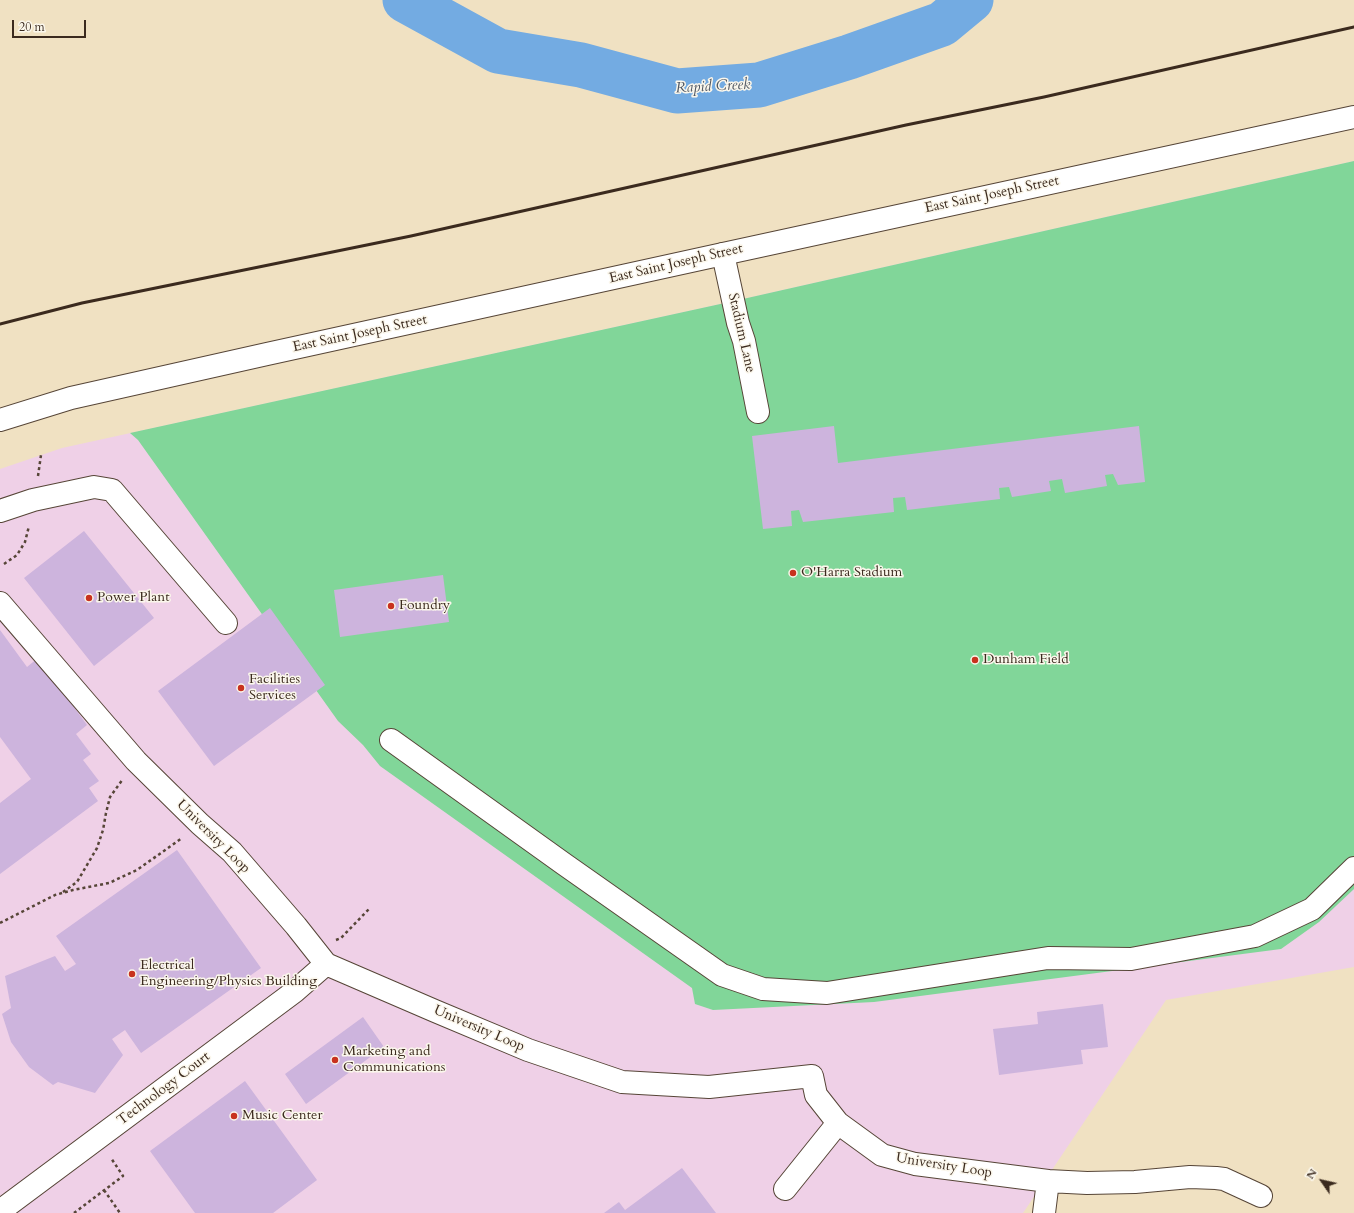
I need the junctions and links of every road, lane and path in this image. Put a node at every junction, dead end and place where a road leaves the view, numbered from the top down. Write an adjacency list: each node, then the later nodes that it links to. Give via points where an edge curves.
1 (1354, 117): 2 (main road, East Saint Joseph Street)
2 (723, 254): 3 (main road, Stadium Lane); 4 (main road, East Saint Joseph Street, via 79,397)
3 (758, 412)
4 (0, 420)
5 (0, 511): 7 (main road, via 33,500 94,487 112,490)
6 (0, 603): 9 (main road, University Loop)
7 (226, 623)
8 (391, 740): 11 (main road, via 722,975 763,989 827,993 1048,958 1131,959 1255,936 1312,909)
9 (136, 761): 10 (main road, University Loop); 12 (path, via 110,797 97,848 77,882)
10 (200, 824): 12 (path, via 137,870 110,883); 14 (main road, University Loop, via 232,852)
11 (1354, 868)
12 (61, 893): 13 (path)
13 (0, 923)
14 (326, 964): 15 (main road, University Loop, via 528,1050 622,1082 708,1087 812,1076 816,1095); 21 (main road, Technology Court, via 294,992)
15 (838, 1123): 17 (main road, University Loop, via 882,1155 915,1164); 18 (main road)
16 (108, 1154): 19 (path, via 123,1176)
17 (1048, 1181): 20 (main road, University Loop, via 1135,1182 1190,1177 1216,1178); 24 (main road)
18 (785, 1189)
19 (104, 1190): 22 (path); 23 (path)
20 (1262, 1196)
21 (0, 1211)
22 (74, 1213)
23 (120, 1213)
24 (1044, 1213)

